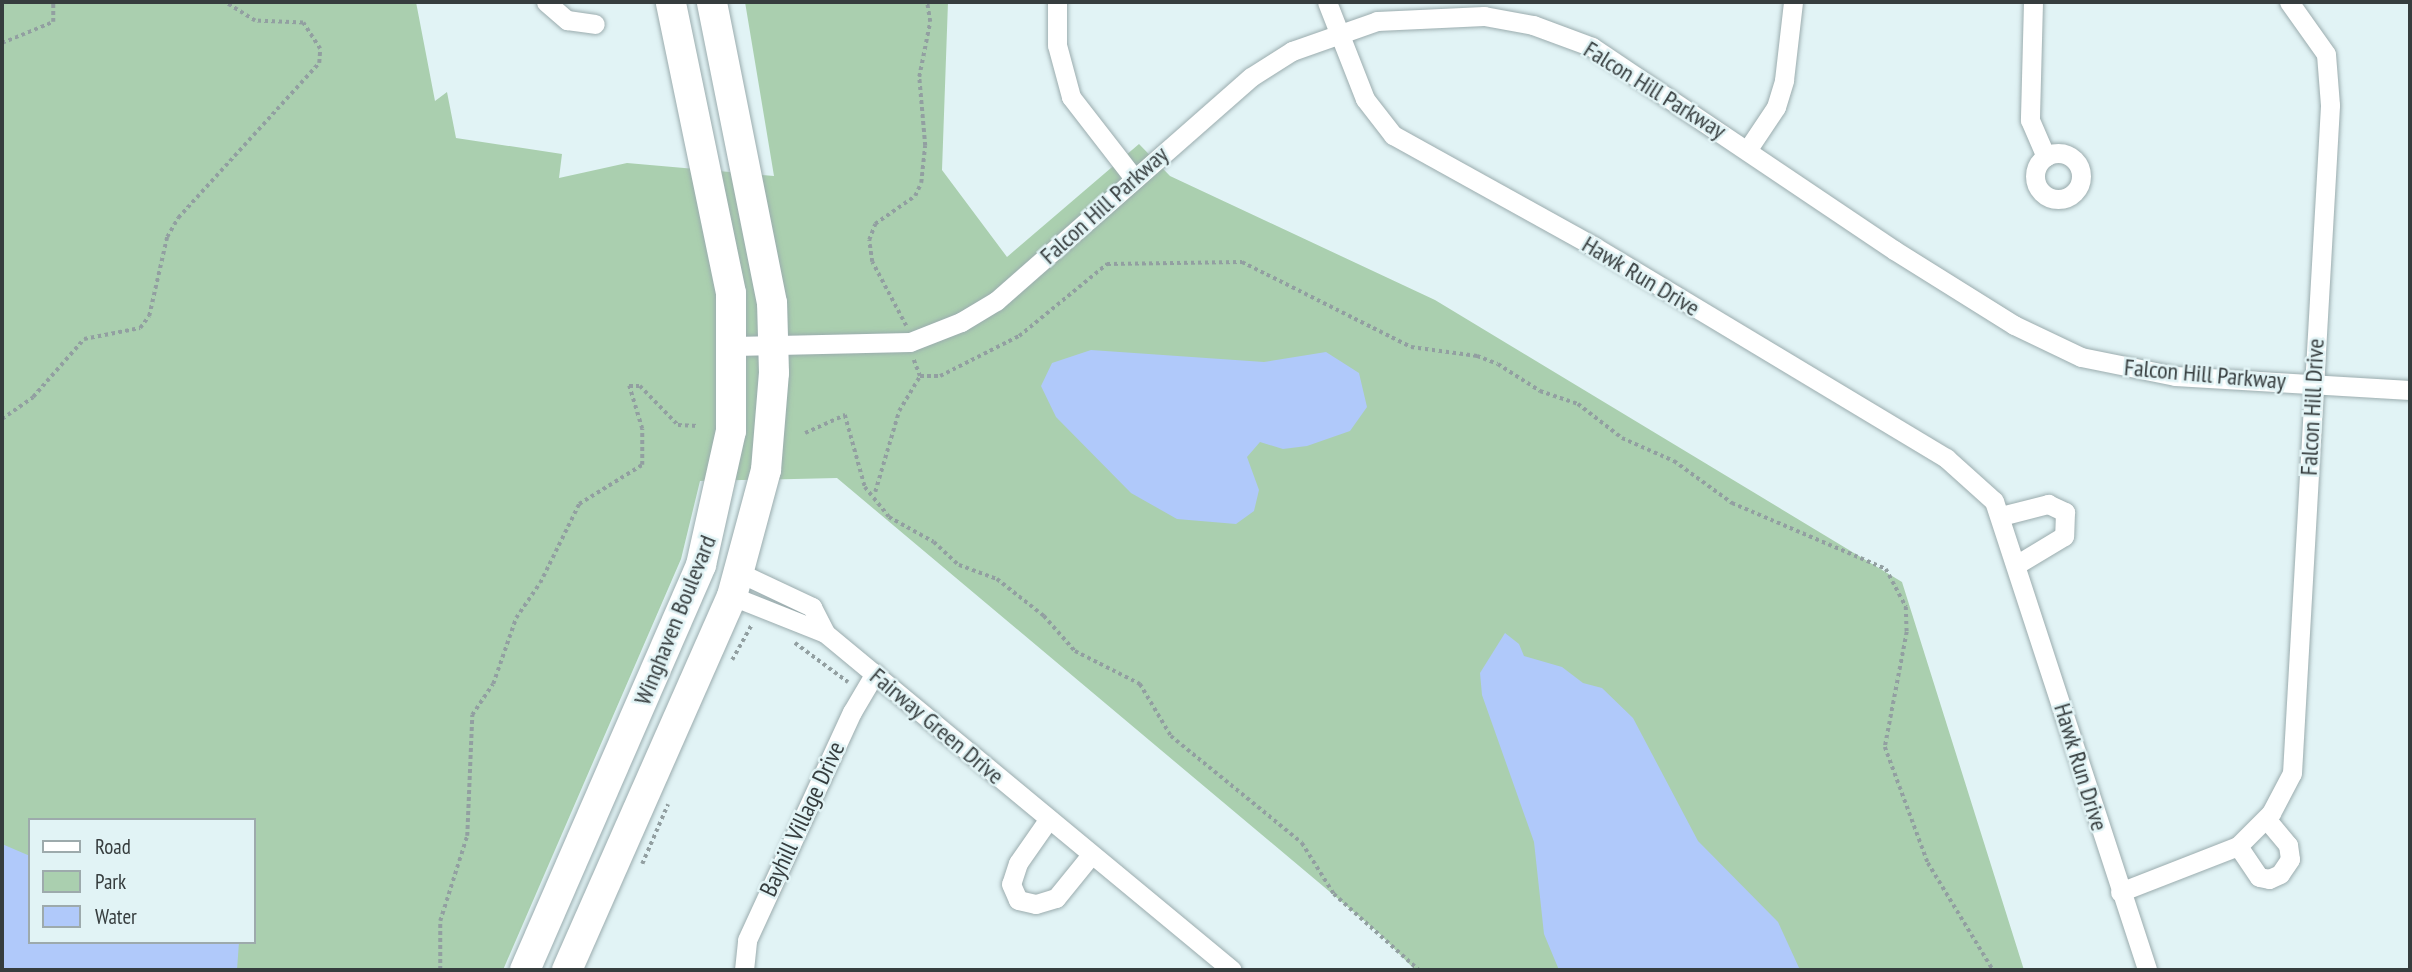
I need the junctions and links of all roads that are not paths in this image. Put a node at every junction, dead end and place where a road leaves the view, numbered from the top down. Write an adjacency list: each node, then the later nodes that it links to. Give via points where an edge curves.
1 (546, 2): 9 (street, via 567,20)
2 (671, 2): 15 (main road, Winghaven Boulevard, via 719,226)
3 (712, 2): 14 (main road, Winghaven Boulevard, via 761,229)
4 (1057, 2): 13 (street, via 1057,44 1071,97)
5 (1327, 2): 10 (street, Hawk Run Drive)
6 (1793, 2): 11 (street, via 1784,80 1776,107)
7 (2033, 2): 12 (street, via 2030,120)
8 (2290, 2): 16 (street, Falcon Hill Drive, via 2319,37 2330,74)
9 (595, 24)
10 (1337, 33): 11 (street, Falcon Hill Parkway, via 1420,15 1483,16 1534,25 1592,47); 13 (street, Falcon Hill Parkway, via 1292,51 1251,77); 18 (street, Hawk Run Drive, via 1365,99 1393,135 1584,240 1946,458 1994,501)
11 (1748, 149): 16 (street, Falcon Hill Parkway, via 1951,286 2081,357 2175,376)
12 (2046, 157)
13 (1133, 177): 14 (street, Falcon Hill Parkway, via 996,302 910,342)
14 (774, 345): 15 (street, Falcon Hill Parkway); 20 (main road, Winghaven Boulevard, via 766,470)
15 (734, 346): 27 (main road, Winghaven Boulevard, via 731,431 701,565)
16 (2313, 383): 17 (street, Falcon Hill Parkway); 22 (street, Falcon Hill Drive, via 2291,773)
17 (2410, 390)
18 (2001, 516): 19 (street, Hawk Run Drive); 19 (street, via 2048,504 2064,512 2064,537)
19 (2018, 563): 26 (street, Hawk Run Drive)
20 (736, 584): 21 (street, Fairway Green Drive, via 825,634); 28 (main road, Winghaven Boulevard)
21 (871, 680): 23 (street, Fairway Green Drive); 29 (street, Bayhill Village Drive, via 747,940)
22 (2266, 819): 24 (street, Falcon Hill Drive); 24 (street, via 2288,845 2290,859 2280,874 2269,880 2259,877)
23 (1048, 820): 25 (street, Fairway Green Drive); 25 (street, via 1018,863 1011,884 1018,900 1036,904 1056,898)
24 (2238, 846): 26 (street, Falcon Hill Drive)
25 (1091, 855): 30 (street, Fairway Green Drive)
26 (2120, 892): 31 (street, Hawk Run Drive)
27 (525, 970)
28 (567, 970)
29 (744, 970)
30 (1232, 970)
31 (2147, 970)

